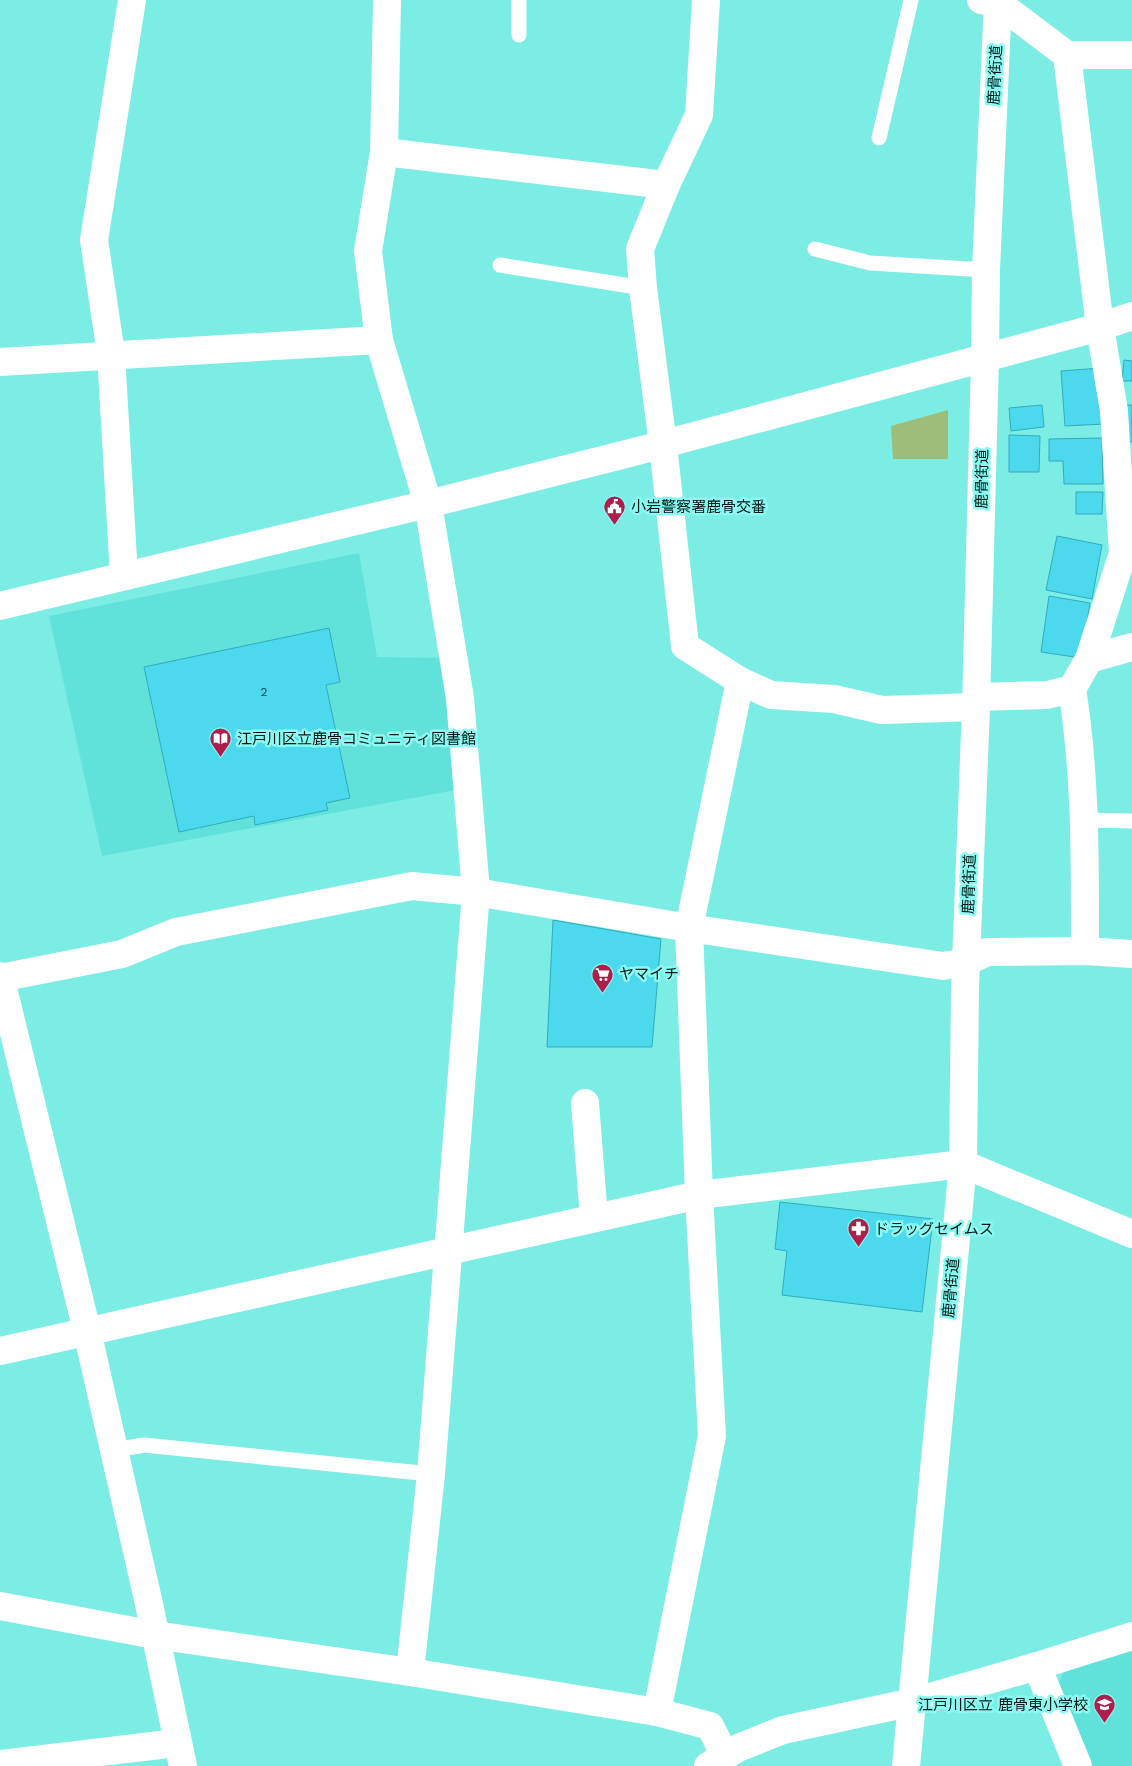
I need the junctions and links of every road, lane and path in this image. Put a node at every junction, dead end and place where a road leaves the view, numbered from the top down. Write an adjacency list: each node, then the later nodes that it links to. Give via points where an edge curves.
1 (132, 0): 20 (street, via 94,240)
2 (387, 0): 11 (street)
3 (519, 0): 7 (lane)
4 (706, 0): 12 (street, via 698,115)
5 (911, 0): 10 (lane)
6 (992, 1): 8 (street); 15 (street, 鹿骨街道)
7 (519, 35)
8 (1067, 55): 9 (street); 18 (street)
9 (1132, 55)
10 (879, 138)
11 (384, 152): 12 (street); 19 (street, via 368,251)
12 (666, 185): 16 (street, via 640,249)
13 (815, 249): 15 (lane, via 870,263)
14 (500, 265): 16 (lane)
15 (986, 270): 21 (street, 鹿骨街道)
16 (643, 288): 23 (street)
17 (1132, 316): 18 (street)
18 (1100, 327): 21 (street); 28 (street, via 1114,411 1123,553)
19 (379, 340): 20 (street); 24 (street)
20 (111, 354): 22 (street); 25 (street)
21 (985, 358): 23 (street); 31 (street, 鹿骨街道)
22 (0, 362)
23 (663, 445): 24 (street); 29 (street, via 685,646)
24 (428, 504): 25 (street); 34 (street, via 460,698)
25 (124, 576): 26 (street)
26 (0, 606)
27 (1132, 647): 28 (street)
28 (1089, 659): 30 (street)
29 (740, 681): 31 (street, via 771,695 834,699 882,710); 35 (street)
30 (1072, 689): 31 (street, via 1047,696); 32 (street, via 1078,721)
31 (976, 702): 38 (street, 鹿骨街道)
32 (1085, 820): 33 (lane); 36 (street)
33 (1132, 820)
34 (476, 892): 35 (street); 39 (street, via 412,886 176,932 122,954); 45 (street)
35 (690, 928): 38 (street, via 943,966); 42 (street)
36 (1085, 951): 37 (street); 38 (street, via 987,952)
37 (1132, 954)
38 (966, 962): 41 (street, 鹿骨街道)
39 (0, 977): 46 (street)
40 (585, 1103): 43 (street)
41 (963, 1164): 42 (street); 44 (street); 55 (street, 鹿骨街道)
42 (699, 1195): 43 (street); 56 (street, via 712,1436)
43 (594, 1218): 45 (street)
44 (1132, 1234)
45 (448, 1251): 46 (street); 49 (street)
46 (87, 1331): 47 (street); 48 (street)
47 (0, 1351)
48 (115, 1450): 49 (lane, via 144,1445); 51 (street)
49 (431, 1474): 54 (street)
50 (0, 1606): 51 (street)
51 (156, 1635): 54 (street); 57 (street)
52 (1132, 1636): 53 (street)
53 (1037, 1666): 55 (street); 61 (street)
54 (410, 1672): 56 (street)
55 (913, 1702): 58 (street, via 783,1730 738,1748); 60 (street, 鹿骨街道)
56 (657, 1712): 58 (street, via 710,1726)
57 (180, 1754): 59 (street)
58 (716, 1761)
59 (0, 1764)
60 (906, 1766)
61 (1078, 1766)

